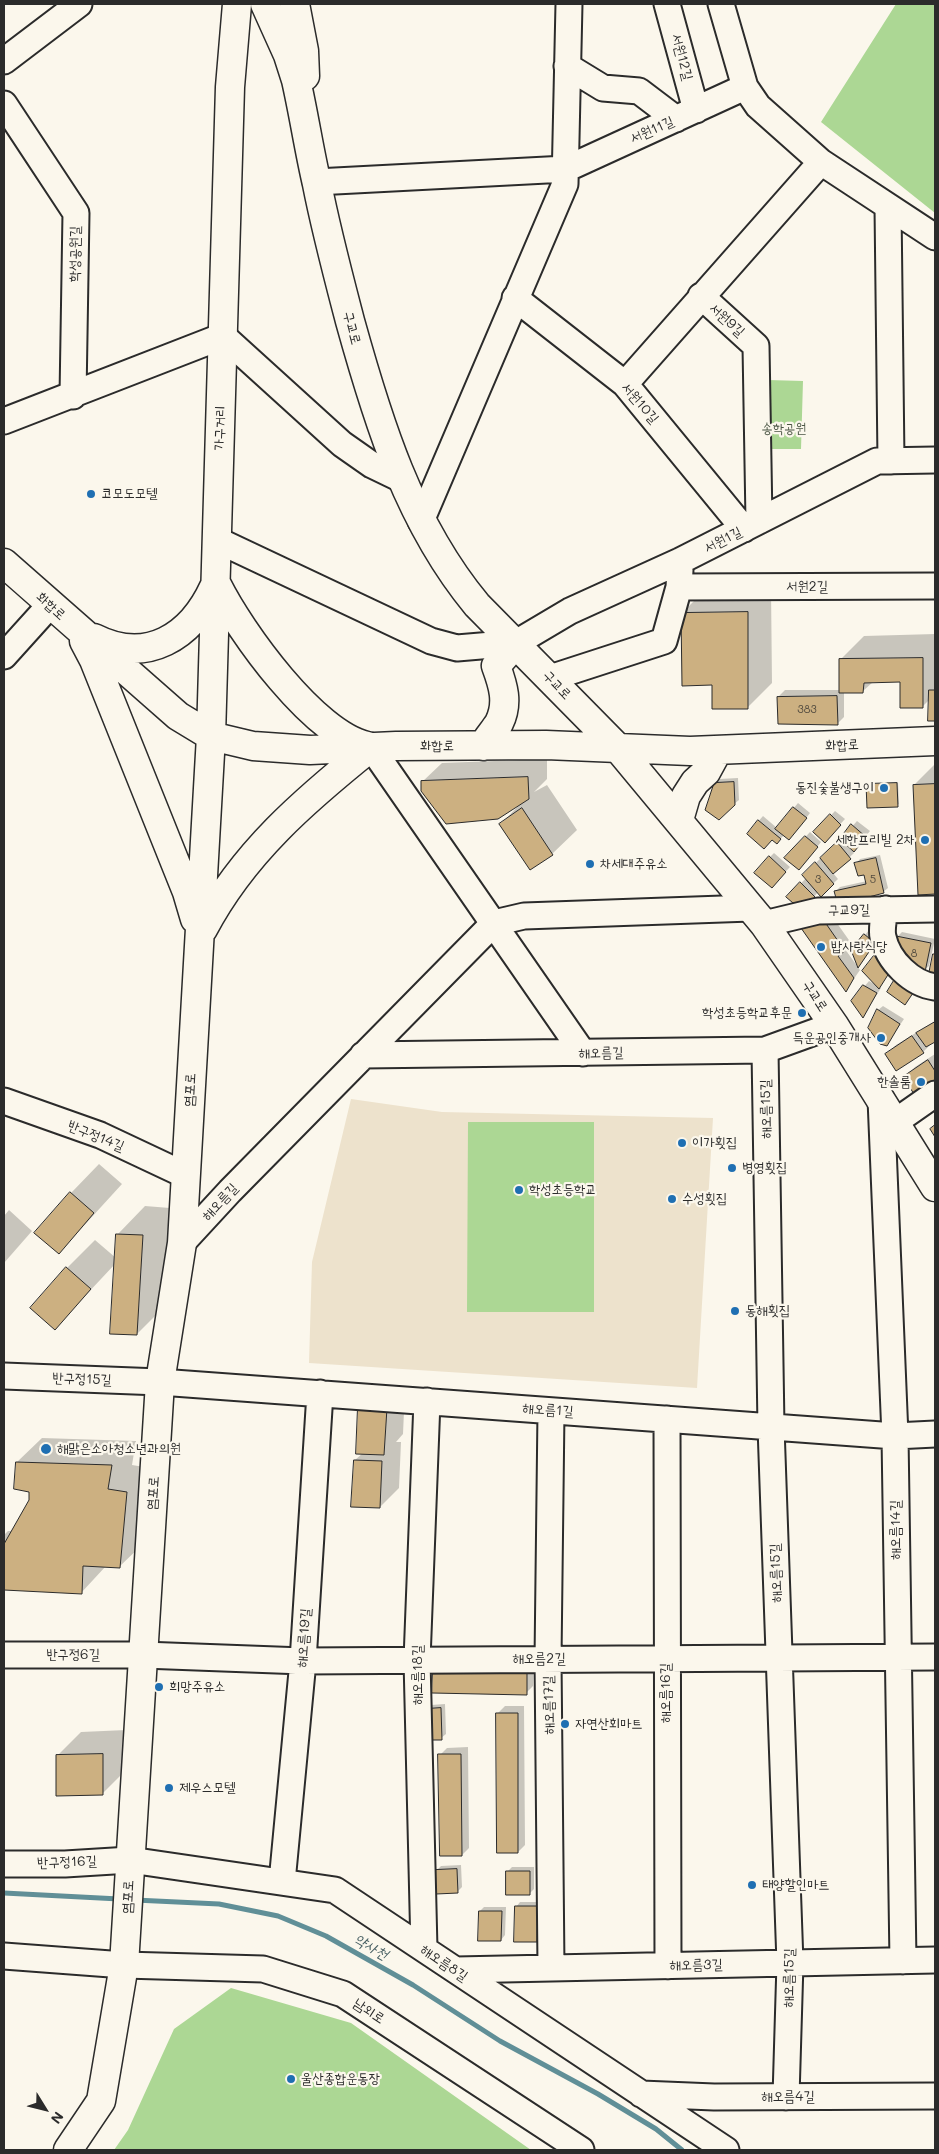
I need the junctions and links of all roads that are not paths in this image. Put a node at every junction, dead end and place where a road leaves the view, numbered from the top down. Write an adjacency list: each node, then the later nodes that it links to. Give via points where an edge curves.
1 (79, 4): 8 (street)
2 (237, 4): 13 (main road)
3 (266, 4): 13 (main road, via 242,60); 14 (main road, 구교로, via 288,55)
4 (295, 4): 14 (main road, 구교로, via 304,51)
5 (568, 4): 9 (street)
6 (667, 4): 12 (street, 서원12길)
7 (721, 4): 10 (street)
8 (4, 61)
9 (568, 66): 12 (street, via 603,88 639,91); 16 (street)
10 (744, 88): 12 (street, 서원11길); 15 (street, via 758,106)
11 (4, 104): 24 (street, 학성공원길, via 76,213)
12 (686, 114): 16 (street, 서원11길)
13 (229, 120): 22 (main road, 가구거리)
14 (306, 122): 17 (main road, 구교로)
15 (821, 162): 18 (street); 20 (street, 서원9길)
16 (566, 169): 17 (street, 서원11길); 21 (street, via 566,184)
17 (316, 182): 28 (main road, 구교로, via 367,384)
18 (888, 207): 19 (street); 27 (street)
19 (935, 237)
20 (701, 296): 23 (street); 30 (street, 서원9길, via 756,346)
21 (515, 298): 23 (street, 서원10길); 29 (street)
22 (223, 336): 24 (street); 28 (street, via 342,444 372,465); 31 (main road, 가구거리)
23 (625, 384): 30 (street, 서원10길)
24 (73, 396): 25 (street)
25 (4, 421)
26 (935, 460): 27 (street, 서원1길)
27 (891, 461): 30 (street, 서원1길, via 877,461)
28 (402, 479): 29 (main road, 구교로)
29 (421, 521): 39 (main road, 구교로, via 458,582 477,606)
30 (751, 525): 32 (street, 서원1길)
31 (217, 540): 34 (main road, 가구거리); 39 (street, via 431,641 457,648)
32 (680, 561): 36 (street); 39 (street, 서원1길, via 570,611)
33 (4, 563): 37 (main road, 화합로)
34 (216, 583): 38 (main road, via 192,622 180,633 152,647 124,649 108,645); 42 (main road, 가구거리); 45 (main road, via 246,635 290,687 339,733 355,743)
35 (935, 586): 36 (street, 서원2길)
36 (678, 587): 41 (street, via 664,641)
37 (50, 605): 38 (main road, 화합로); 40 (street)
38 (77, 629): 42 (main road, 화합로, via 178,716); 53 (main road, via 94,660 187,892)
39 (516, 643): 41 (main road, 구교로); 44 (main road, via 496,666 505,696 504,710)
40 (4, 656)
41 (550, 678): 46 (main road, 구교로)
42 (211, 736): 45 (main road, 화합로, via 253,746 310,750); 53 (main road, 염포로)
43 (935, 741): 47 (main road, 화합로)
44 (483, 746): 45 (main road, 화합로); 46 (main road, 화합로)
45 (371, 747): 52 (street); 53 (main road, via 306,800 260,846 216,904)
46 (617, 747): 47 (main road, 화합로); 48 (main road, 구교로)
47 (718, 750): 48 (main road, via 706,772 686,796)
48 (679, 820): 51 (main road, 구교로)
49 (885, 909): 50 (street, 구교9길); 51 (street, 구교9길); 54 (street, via 882,936 896,963 922,985)
50 (935, 909)
51 (758, 916): 52 (street, via 524,916); 55 (main road, 구교로)
52 (494, 923): 57 (street); 58 (street, 해오름길)
53 (200, 935): 62 (main road, 염포로)
54 (935, 987)
55 (834, 1025): 56 (street, 해오름길); 61 (main road, 구교로)
56 (766, 1050): 57 (street, 해오름길); 71 (street, 해오름15길)
57 (583, 1053): 58 (street, 해오름길)
58 (363, 1055): 64 (street, 해오름길)
59 (935, 1094): 61 (street)
60 (4, 1101): 62 (street, 반구정14길, via 100,1135)
61 (888, 1111): 63 (main road, 구교로); 73 (street, 해오름14길)
62 (185, 1175): 64 (main road, 염포로)
63 (935, 1187)
64 (182, 1243): 66 (main road, 염포로)
65 (4, 1376): 66 (street, 반구정15길)
66 (160, 1382): 67 (street, 해오름1길); 75 (main road, 염포로)
67 (320, 1393): 68 (street, 해오름1길); 82 (street, 해오름19길)
68 (427, 1402): 69 (street, 해오름1길); 81 (street, 해오름18길)
69 (551, 1411): 70 (street, 해오름1길); 80 (street, 해오름17길)
70 (667, 1419): 71 (street, 해오름1길); 78 (street, 해오름16길)
71 (771, 1427): 73 (street, 해오름1길); 79 (street, 해오름15길)
72 (935, 1434): 73 (street, 해오름1길)
73 (895, 1436): 76 (street, 해오름14길)
74 (4, 1655): 75 (street, 반구정6길)
75 (143, 1655): 82 (street, 해오름2길); 83 (main road, 염포로)
76 (897, 1657): 77 (street, 해오름2길); 79 (street, 해오름2길); 89 (street, 해오름14길)
77 (935, 1657)
78 (666, 1658): 79 (street, 해오름2길); 80 (street, 해오름2길); 92 (street, 해오름16길)
79 (778, 1658): 90 (street, 해오름15길)
80 (548, 1659): 81 (street, 해오름2길); 93 (street, 해오름17길)
81 (417, 1660): 82 (street, 해오름2길); 86 (street, 해오름18길)
82 (303, 1661): 85 (street, 해오름19길)
83 (130, 1860): 84 (street, 반구정16길); 85 (street, 해오름8길); 91 (main road, 염포로)
84 (4, 1864)
85 (282, 1882): 86 (street, 해오름8길, via 335,1890)
86 (424, 1949): 94 (street, 해오름8길)
87 (4, 1956): 91 (street)
88 (935, 1960): 89 (street, 해오름3길)
89 (903, 1961): 90 (street, 해오름3길)
90 (790, 1963): 92 (street, 해오름3길); 97 (street, 해오름15길)
91 (124, 1965): 98 (main road, 염포로, via 101,2101); 99 (street, 남외로, via 263,1969 343,1994)
92 (668, 1966): 93 (street, 해오름3길)
93 (551, 1968): 94 (street, 해오름3길)
94 (456, 1970): 95 (street, 해오름8길)
95 (641, 2094): 97 (street, 해오름4길); 100 (street, 해오름8길)
96 (935, 2096): 97 (street, 해오름4길)
97 (786, 2097)
98 (68, 2150)
99 (581, 2150)
100 (726, 2150)

